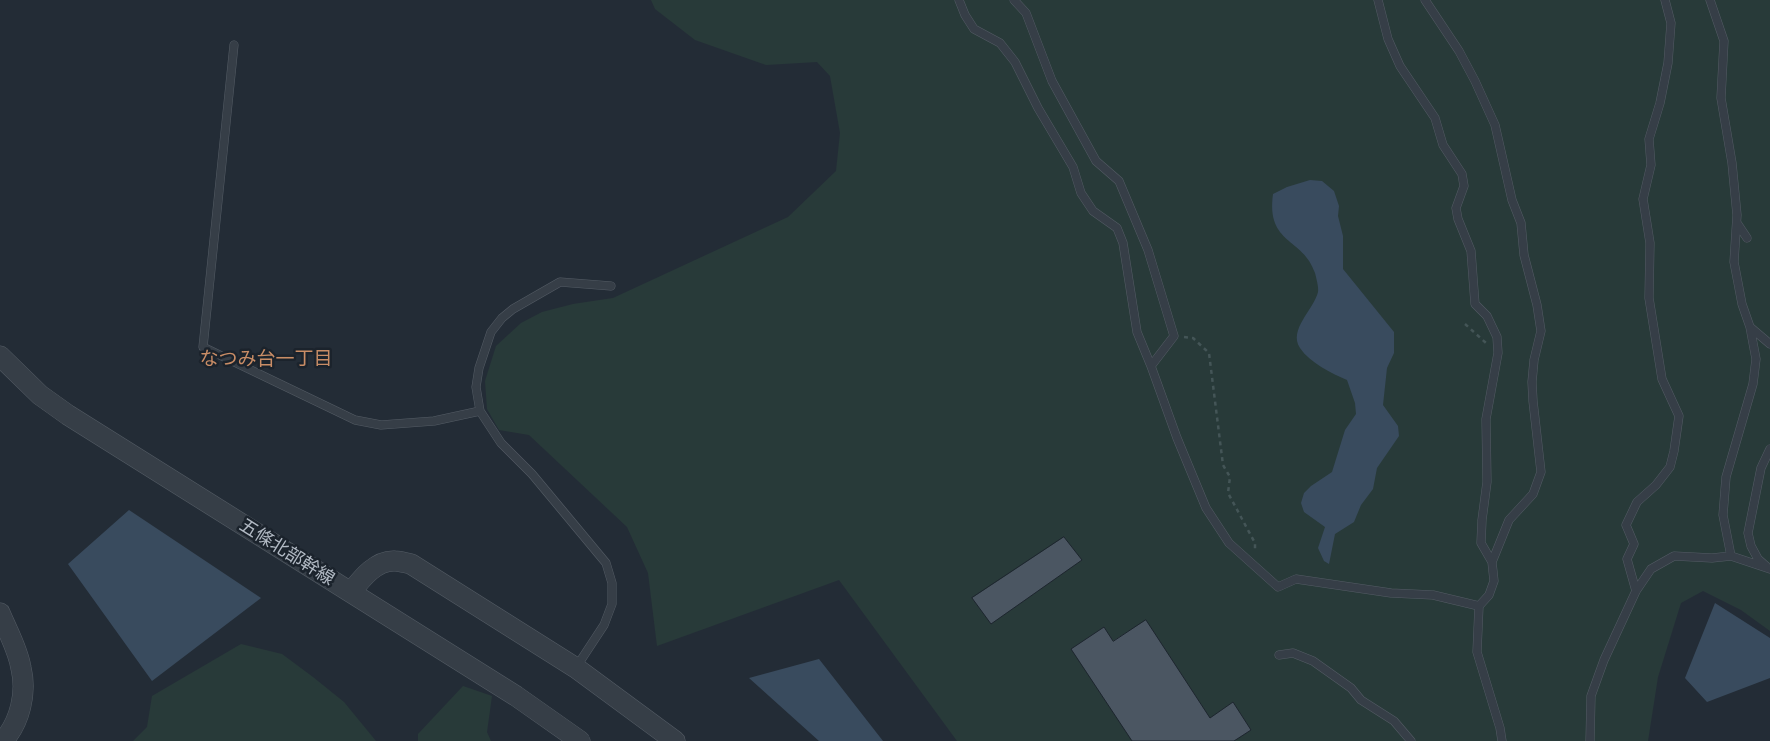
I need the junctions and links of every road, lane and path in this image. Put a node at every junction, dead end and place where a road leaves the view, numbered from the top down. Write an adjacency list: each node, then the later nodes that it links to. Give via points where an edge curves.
1 (959, 0): 17 (lane, via 974,29 1000,43 1015,62 1073,167 1081,192 1093,211 1117,228 1123,243 1137,332)
2 (1014, 0): 13 (lane, via 1026,13 1052,81 1096,161 1119,181 1148,250)
3 (1378, 0): 15 (lane, via 1388,39 1400,66 1435,118 1443,145 1462,174 1464,186 1456,208 1471,251 1475,304 1487,316 1497,336)
4 (1425, 0): 21 (lane, via 1459,51 1495,126 1512,200 1521,223 1524,255 1541,332 1532,382 1541,472 1533,494 1509,520)
5 (1665, 0): 24 (lane, via 1671,23 1668,63 1649,139 1651,165 1642,200 1650,243 1649,298 1662,379 1678,416 1670,467 1656,485 1636,502 1626,524 1634,544 1627,559)
6 (1710, 0): 8 (lane, via 1724,41 1722,98)
7 (234, 45): 18 (lane, via 203,347 355,420 390,425 434,421)
8 (1737, 224): 9 (lane); 12 (lane, via 1734,262)
9 (1748, 238)
10 (611, 286): 18 (lane, via 560,282 502,318 491,332 479,368 476,387)
11 (1465, 324): 15 (path)
12 (1750, 327): 14 (lane); 20 (lane, via 1756,359 1753,384 1726,477 1724,515)
13 (1174, 336): 17 (lane); 22 (path, via 1193,338 1209,353 1223,465 1230,477 1228,493 1255,544)
14 (1770, 344)
15 (1498, 353): 21 (lane, via 1486,419 1487,482 1481,543)
16 (0, 356): 25 (street, 五條北部幹線, via 40,395 68,415)
17 (1151, 366): 22 (lane, via 1206,508 1229,543)
18 (480, 410): 29 (lane, via 501,443 532,474 606,563 612,582 612,604 604,625)
19 (1770, 449): 23 (lane, via 1762,468 1748,533 1758,559)
20 (1731, 556): 23 (lane); 24 (lane, via 1674,556 1651,569)
21 (1492, 562): 26 (lane, via 1494,581 1489,595)
22 (1254, 566): 26 (lane, via 1278,587 1296,578 1391,593 1433,595)
23 (1769, 569)
24 (1636, 591): 35 (lane, via 1591,696)
25 (351, 592): 29 (street, via 377,566 394,561 411,564); 31 (street, 五條北部幹線, via 516,696)
26 (1479, 606): 34 (lane, via 1477,652)
27 (0, 613): 30 (street, via 21,666 24,684 18,716)
28 (1279, 655): 33 (lane, via 1293,653 1313,661 1351,688 1361,700 1394,721)
29 (576, 668): 32 (street)
30 (3, 741)
31 (580, 741)
32 (675, 741)
33 (1411, 741)
34 (1502, 741)
35 (1590, 741)

